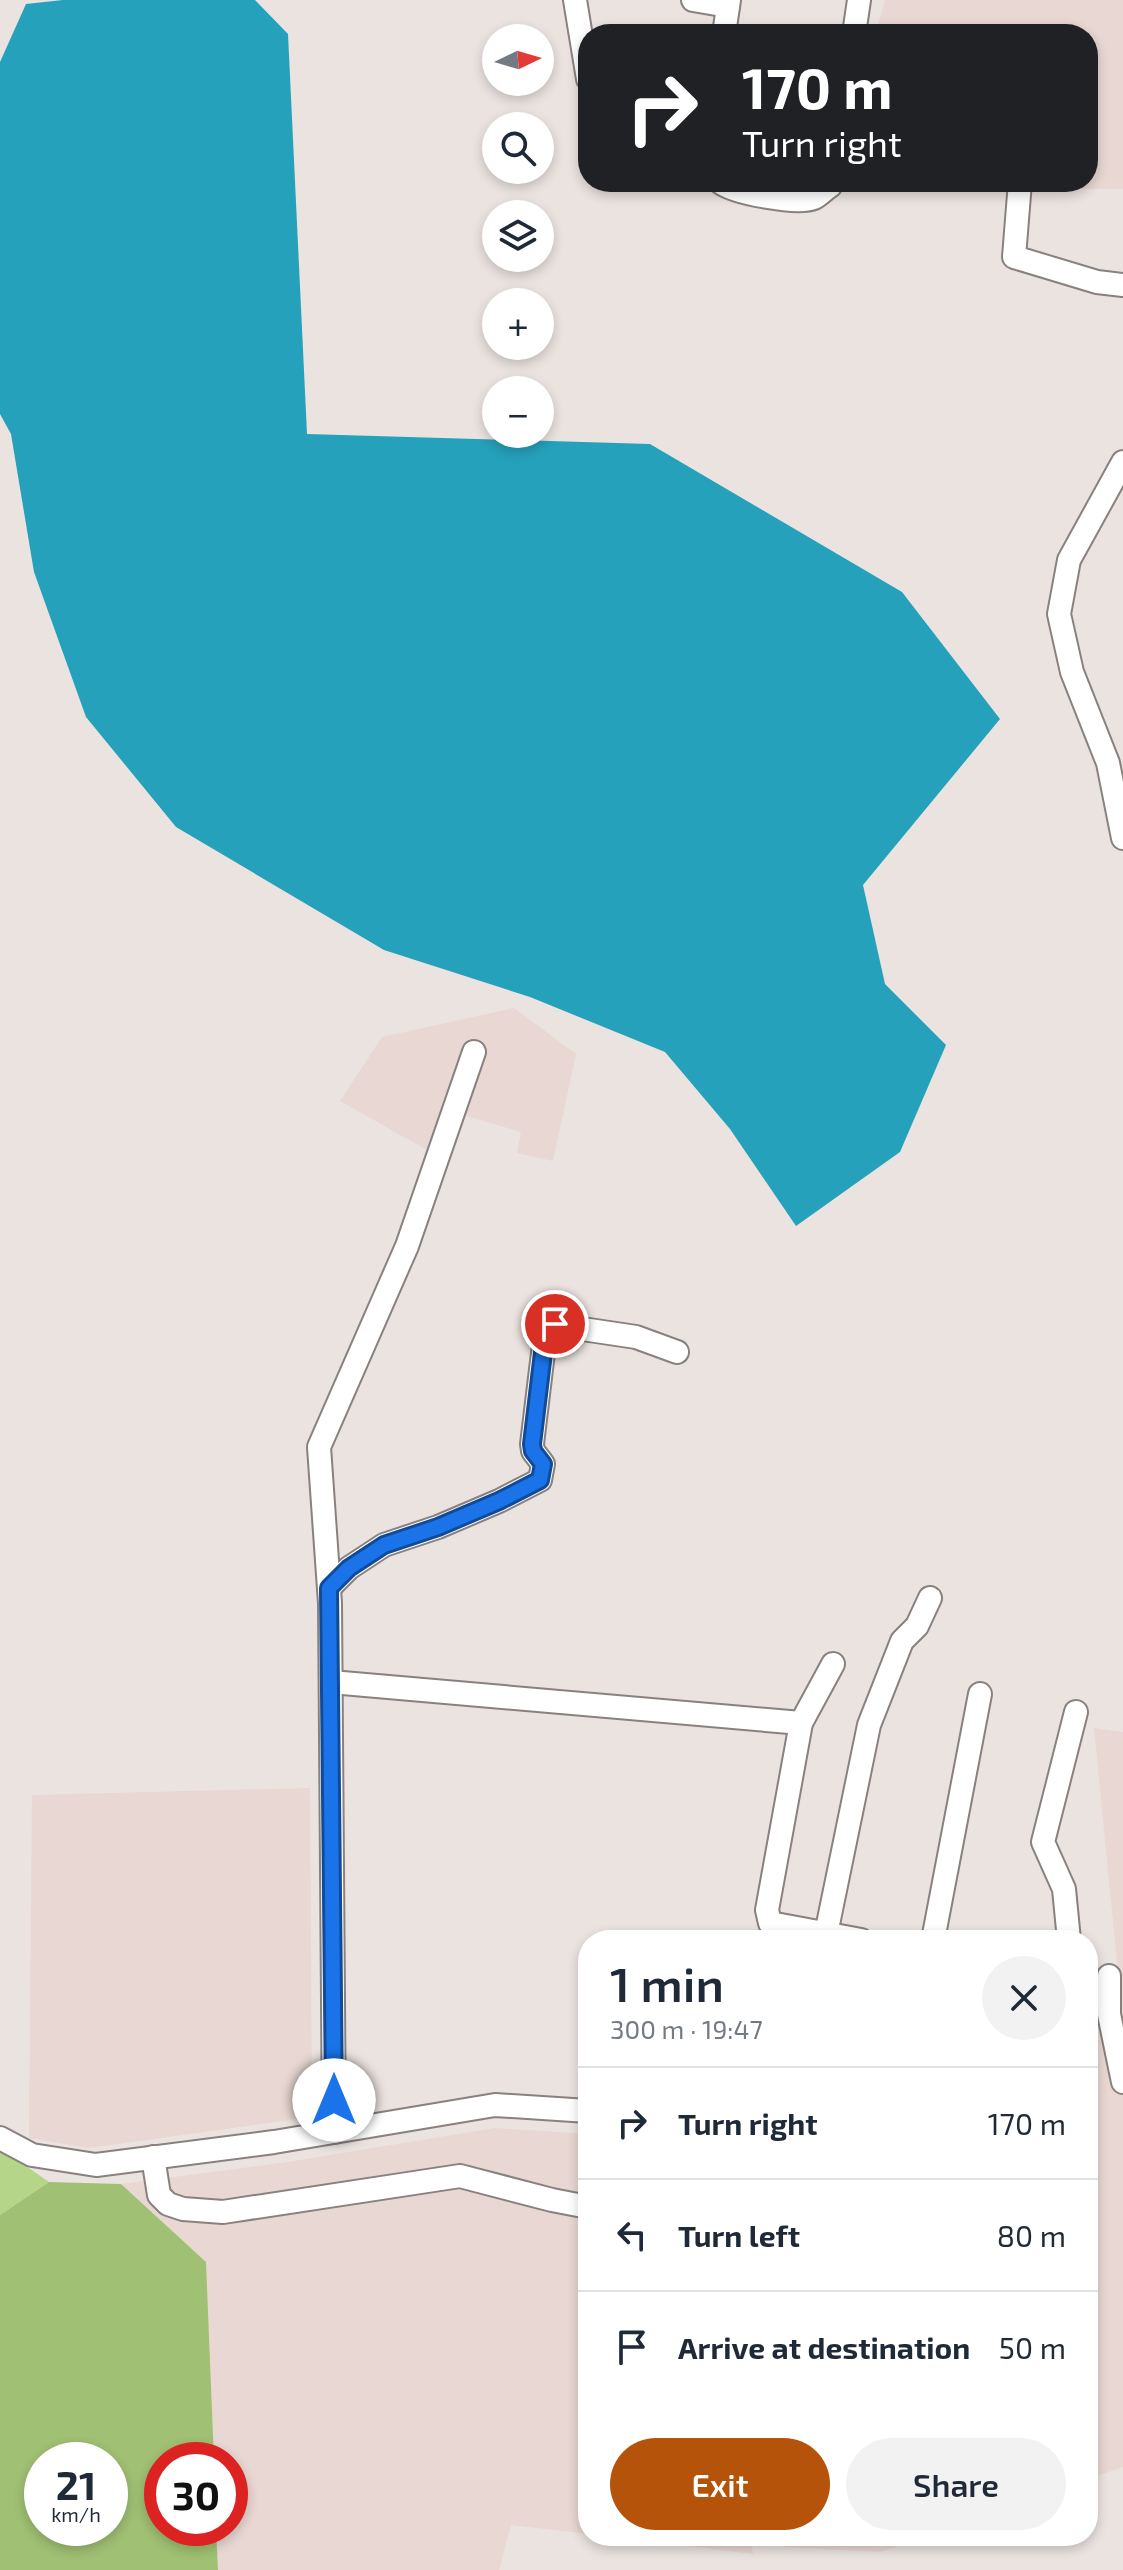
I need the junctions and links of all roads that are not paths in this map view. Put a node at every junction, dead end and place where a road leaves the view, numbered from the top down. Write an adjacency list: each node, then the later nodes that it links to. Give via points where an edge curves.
1 (575, 0): 5 (street)
2 (693, 0): 4 (street)
3 (859, 0): 7 (street)
4 (728, 3): 6 (street)
5 (579, 24)
6 (725, 24)
7 (855, 24)
8 (742, 192): 9 (street, via 795,200)
9 (822, 192)
10 (1019, 192): 11 (street, via 1014,257)
11 (1123, 285)
12 (1123, 462): 13 (street, via 1069,560 1059,614 1072,672 1108,763)
13 (1123, 838)
14 (474, 1052): 16 (street, via 407,1246 319,1447)
15 (677, 1352): 16 (street, via 636,1337 549,1324 532,1444 543,1464 540,1480 450,1522 384,1545)
16 (329, 1588): 19 (street)
17 (930, 1598): 24 (street, via 917,1626 902,1641 869,1725)
18 (833, 1664): 22 (street)
19 (331, 1682): 22 (street); 30 (street)
20 (980, 1694): 25 (street)
21 (1076, 1712): 26 (street, via 1043,1842 1064,1889)
22 (801, 1723): 23 (street, via 767,1910 770,1923)
23 (806, 1930)
24 (827, 1930)
25 (935, 1930)
26 (1068, 1930)
27 (1107, 1977): 28 (street)
28 (1123, 2082)
29 (578, 2110): 30 (street, via 495,2105)
30 (334, 2132): 32 (street)
31 (0, 2138): 32 (street, via 32,2155 96,2165)
32 (153, 2157): 33 (street, via 159,2195 183,2209 223,2212 460,2176)
33 (578, 2205)

